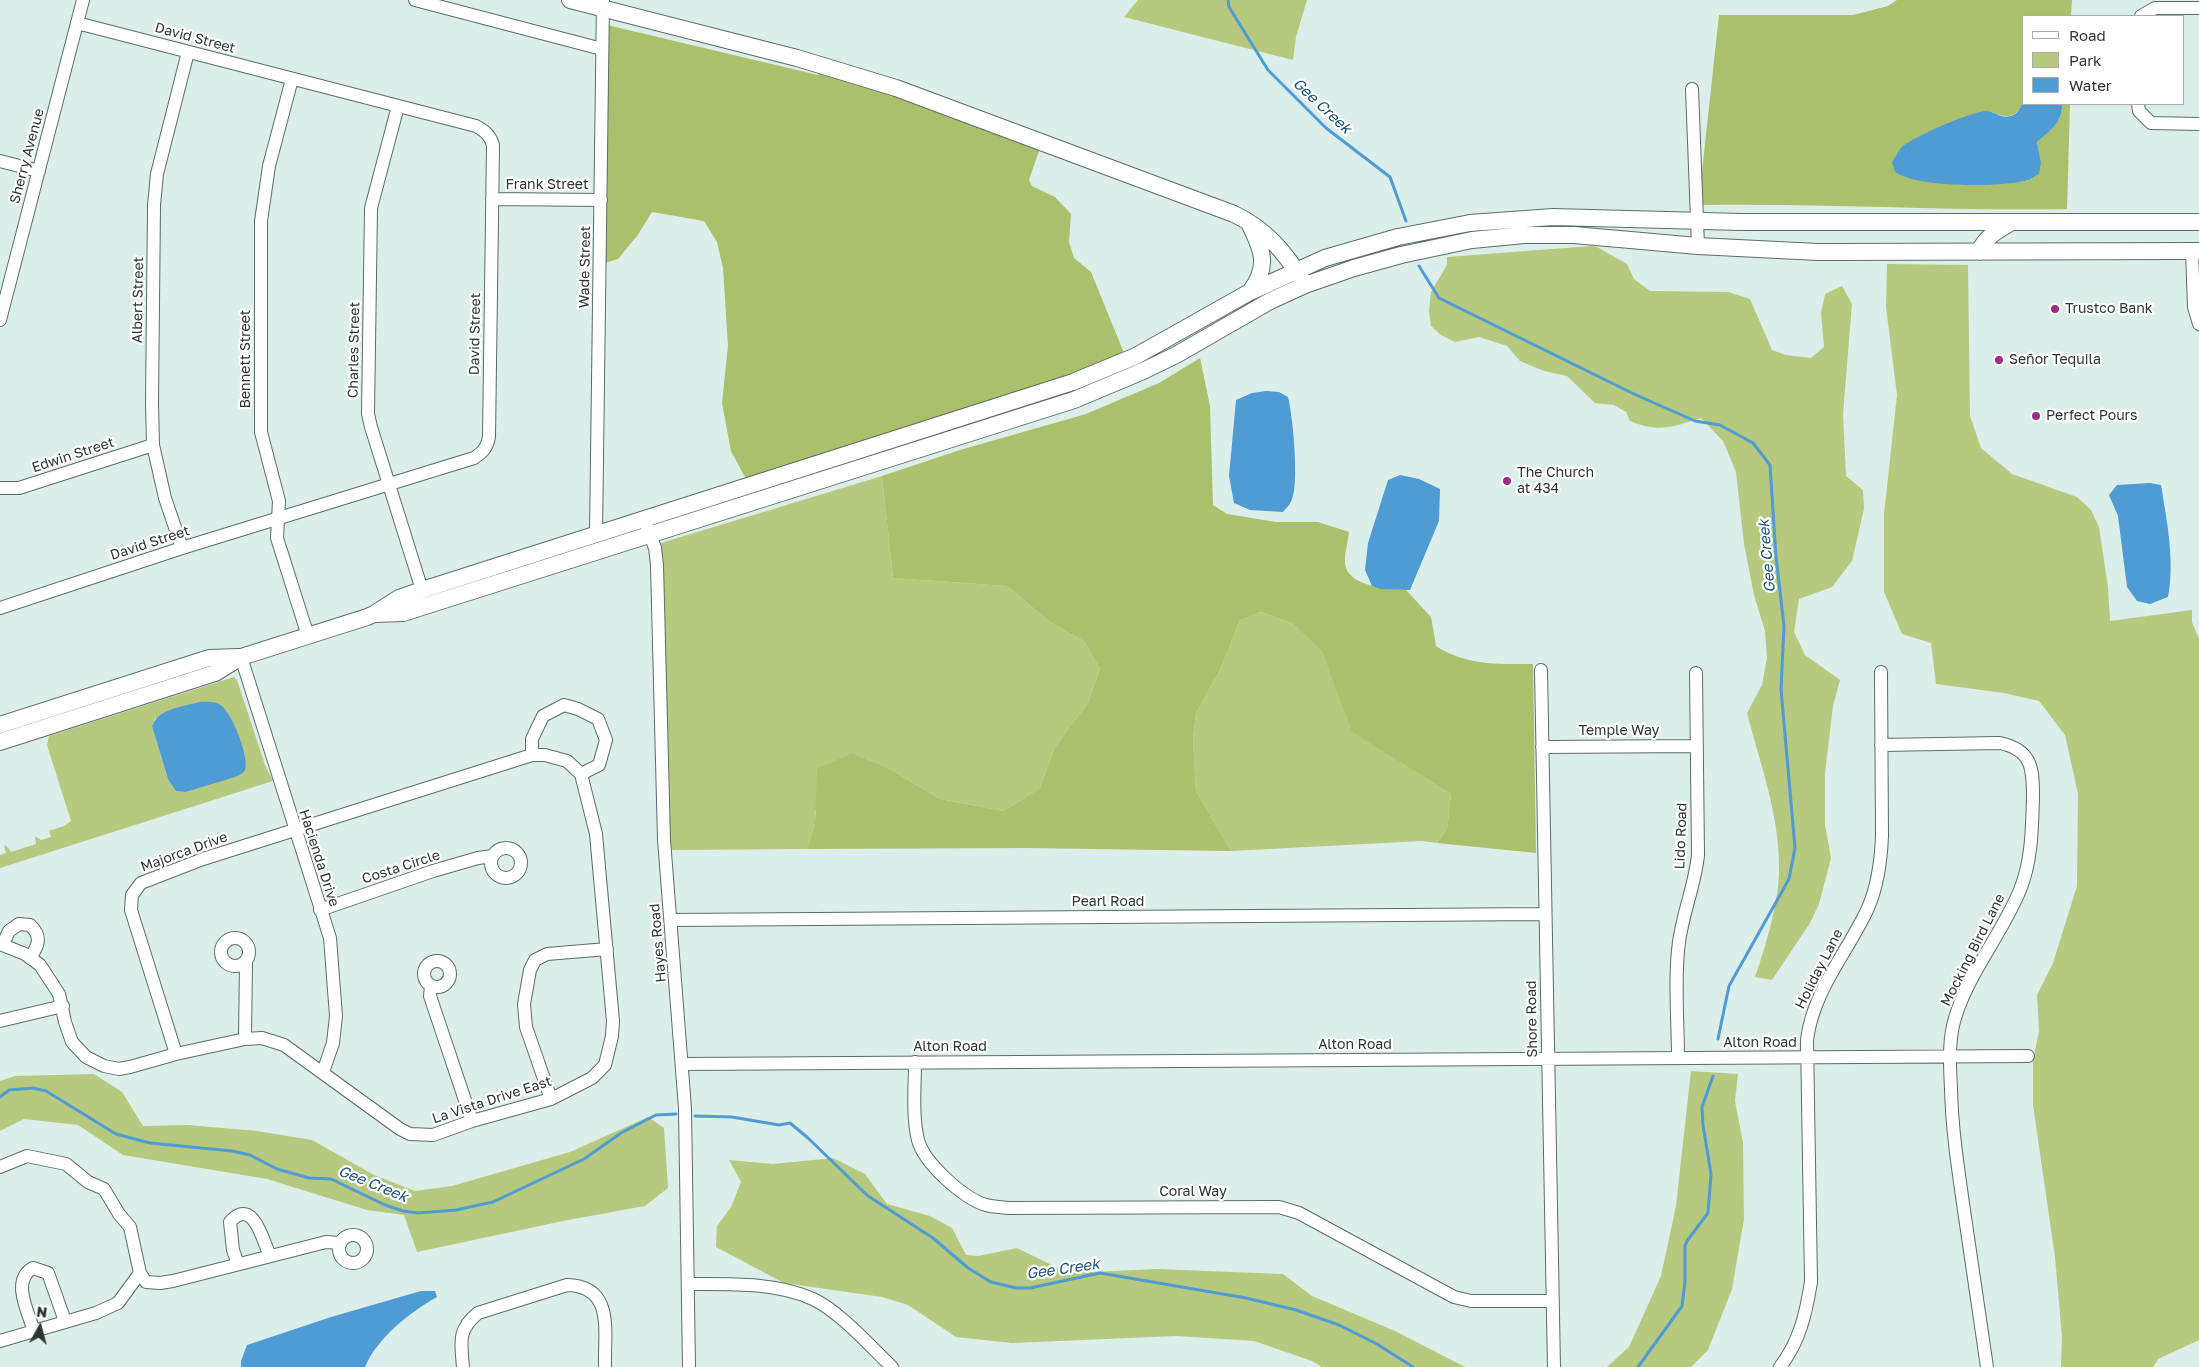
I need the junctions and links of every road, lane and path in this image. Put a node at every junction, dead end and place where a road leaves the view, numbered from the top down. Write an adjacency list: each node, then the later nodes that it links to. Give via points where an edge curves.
1 (83, 0): 7 (street, Sherry Avenue)
2 (414, 0): 8 (street)
3 (570, 0): 4 (main road)
4 (603, 4): 8 (street, Wade Street); 19 (main road, via 896,88)
5 (2199, 8): 6 (street, via 2155,8)
6 (2143, 15)
7 (77, 23): 9 (street, David Street); 16 (street, Sherry Avenue)
8 (602, 49): 18 (street, Wade Street)
9 (188, 52): 10 (street, David Street); 32 (street, Albert Street, via 157,174 154,205)
10 (292, 79): 13 (street, David Street); 35 (street, Bennett Street, via 269,166 261,221 261,432 279,501)
11 (1692, 89): 20 (street)
12 (2138, 105): 14 (street, via 2138,111 2151,123)
13 (398, 106): 17 (street, David Street, via 476,126 486,132 493,144); 33 (street, Charles Street, via 373,196 370,224 368,414)
14 (2199, 124)
15 (0, 162): 16 (street)
16 (39, 171): 28 (street, Sherry Avenue)
17 (492, 199): 18 (street, Frank Street); 33 (street, David Street, via 488,446 474,458)
18 (601, 200): 37 (street, Wade Street)
19 (1248, 220): 26 (main road, via 1272,238); 27 (main road, via 1262,254 1260,275)
20 (1696, 221): 21 (main road); 23 (street); 26 (main road, via 1553,217 1470,223 1374,243 1325,258)
21 (2012, 222): 22 (main road); 25 (main road, via 1990,235)
22 (2199, 222)
23 (1698, 246): 25 (main road, via 1818,252); 26 (main road, via 1574,235 1502,237 1447,245)
24 (2197, 247): 25 (main road); 29 (street, via 2194,307)
25 (1980, 252)
26 (1300, 278): 27 (main road); 31 (main road, via 1270,301 1176,355 1118,383)
27 (1248, 293): 30 (main road, via 1157,345 1105,370)
28 (0, 320)
29 (2199, 324)
30 (986, 410): 31 (main road, via 980,422); 36 (main road)
31 (964, 436): 38 (main road)
32 (154, 445): 34 (street, Edwin Street, via 19,488); 39 (street, Albert Street, via 165,498)
33 (389, 484): 35 (street, David Street); 40 (street, Charles Street)
34 (0, 488)
35 (278, 520): 39 (street, David Street); 43 (street, Bennett Street, via 277,538)
36 (644, 520): 37 (main road); 38 (street, Hayes Road)
37 (596, 535): 40 (main road)
38 (651, 536): 42 (main road, via 403,613); 59 (street, Hayes Road, via 657,564 664,840)
39 (182, 548): 41 (street, David Street)
40 (422, 590): 42 (main road, via 399,598)
41 (0, 608)
42 (374, 614): 43 (main road)
43 (308, 636): 44 (main road)
44 (241, 657): 48 (main road, via 209,658); 49 (main road, via 215,673); 55 (street, Hacienda Drive)
45 (1540, 670): 52 (street, Shore Road)
46 (1881, 672): 50 (street, Holiday Lane)
47 (1696, 673): 51 (street, Lido Road)
48 (0, 725)
49 (0, 742)
50 (1881, 745): 69 (street, Mocking Bird Lane, via 2012,746 2030,762 2033,775 2032,844 2027,869 2020,891 1960,1002); 71 (street, Holiday Lane, via 1882,836 1876,885 1868,907 1818,998 1809,1022)
51 (1696, 746): 52 (street, Temple Way); 72 (street, Lido Road, via 1698,855 1678,944)
52 (1542, 747): 58 (street, Shore Road)
53 (532, 755): 54 (street, via 567,761); 54 (street, via 532,739 543,716 564,705 578,709 598,718 606,740 598,765); 55 (street)
54 (581, 774): 61 (street, La Vista Drive East, via 596,834)
55 (295, 830): 57 (street, Hacienda Drive); 68 (street, Majorca Drive, via 140,883 132,895 131,910 136,929)
56 (493, 856): 57 (street, Costa Circle, via 433,871)
57 (320, 910): 76 (street, Hacienda Drive, via 330,938 336,1016 333,1043)
58 (1545, 914): 59 (street, Pearl Road); 73 (street, Shore Road)
59 (671, 920): 75 (street, Hayes Road)
60 (1, 944): 62 (street, La Vista Drive East); 62 (street, via 9,931 19,924 30,925 38,934 39,942)
61 (607, 949): 77 (street, La Vista Drive East, via 612,1036 604,1064 592,1078); 77 (street, via 547,954 535,960 530,970 524,1004 526,1027)
62 (30, 958): 65 (street, La Vista Drive East, via 53,982)
63 (246, 962): 67 (street)
64 (431, 986): 78 (street, via 430,996)
65 (63, 1006): 66 (street); 68 (street, La Vista Drive East, via 72,1042 96,1063 119,1069 130,1068)
66 (0, 1021)
67 (246, 1039): 68 (street, La Vista Drive East); 76 (street, La Vista Drive East, via 262,1038 284,1045)
68 (176, 1054)
69 (1950, 1056): 70 (street, Alton Road); 71 (street, Alton Road); 95 (street, Mocking Bird Lane, via 1955,1147)
70 (2028, 1056)
71 (1808, 1057): 72 (street, Alton Road); 94 (street, Holiday Lane, via 1810,1282 1800,1334)
72 (1678, 1058): 73 (street, Alton Road)
73 (1548, 1059): 74 (street, Alton Road); 85 (street, Shore Road)
74 (915, 1062): 75 (street, Alton Road); 85 (street, Coral Way, via 916,1122 918,1141 924,1154 970,1198 986,1205 1009,1208 1279,1207 1299,1213 1454,1297 1471,1301)
75 (683, 1064): 84 (street, Hayes Road)
76 (323, 1072): 78 (street, La Vista Drive East, via 410,1134 433,1135)
77 (551, 1099): 78 (street, La Vista Drive East)
78 (472, 1121)
79 (0, 1167): 83 (street, via 27,1156 66,1164 88,1182 104,1189 130,1227)
80 (339, 1243): 81 (street, via 326,1242)
81 (270, 1256): 82 (street); 82 (street, via 256,1222 242,1214 230,1222)
82 (238, 1264): 83 (street, via 160,1283 146,1282)
83 (140, 1273): 86 (street, via 118,1303)
84 (688, 1284): 91 (street, Hayes Road); 92 (street, via 774,1288 814,1300 834,1313)
85 (1553, 1301): 93 (street, Shore Road)
86 (65, 1321): 87 (street); 87 (street, via 48,1273 33,1268 25,1273 22,1284)
87 (34, 1331): 88 (street)
88 (0, 1340)
89 (463, 1367): 90 (street, via 462,1330 478,1313 567,1285 581,1285 600,1300 604,1310)
90 (605, 1367)
91 (689, 1367)
92 (892, 1367)
93 (1554, 1367)
94 (1780, 1367)
95 (1987, 1367)

